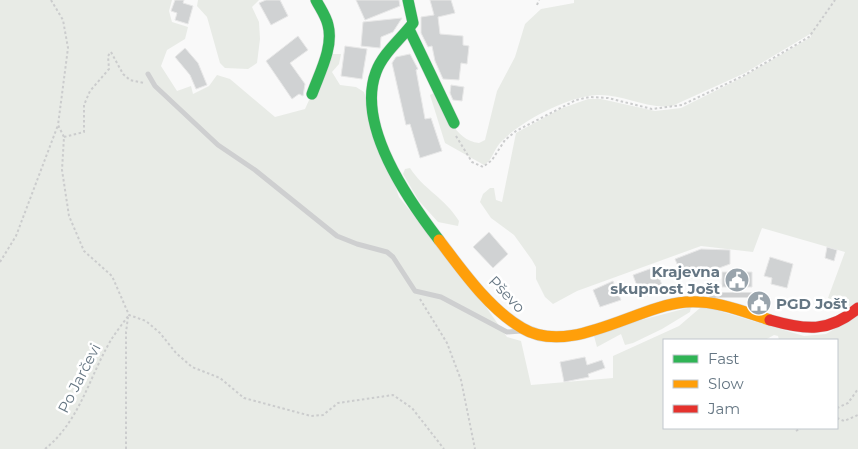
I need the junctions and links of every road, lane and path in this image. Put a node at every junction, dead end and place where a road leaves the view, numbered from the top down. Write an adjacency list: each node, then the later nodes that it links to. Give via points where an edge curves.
1 (51, 0): 12 (path, via 63,20 68,48)
2 (316, 0): 10 (street, via 328,26 328,39)
3 (408, 0): 7 (street, via 413,23)
4 (539, 0): 6 (path)
5 (835, 0): 11 (path, via 809,37 743,76 682,105 652,109 608,98 576,100 516,131 484,167 472,162 457,139)
6 (537, 5)
7 (409, 29): 11 (street); 20 (street, Pševo, via 385,54 375,71 372,93 385,150 418,210 492,302)
8 (148, 74): 15 (lane, via 156,86 218,145 255,170 337,236 393,256)
9 (147, 86): 13 (path, via 123,74 111,52 108,56 109,69 90,91 84,105 84,132)
10 (312, 94)
11 (454, 123)
12 (58, 126): 13 (path); 14 (path, via 16,236)
13 (64, 138): 19 (path, via 62,170 69,216 84,252 112,276)
14 (0, 262)
15 (415, 291): 20 (lane, via 441,297 507,332); 30 (path, via 447,343 461,380)
16 (755, 295): 17 (lane, via 716,295)
17 (707, 301): 18 (street, Pševo, via 785,325 816,328 840,322); 20 (street, Pševo, via 678,301 589,331 554,336)
18 (858, 308)
19 (129, 315): 27 (path, Po Jarčevi, via 111,341 72,419); 28 (path, via 126,332); 29 (path, via 146,321 160,332 192,367 220,378 244,398 311,416 323,416 338,403 393,395 412,408)
20 (524, 330)
21 (858, 389): 22 (path, via 848,403)
22 (838, 408)
23 (858, 416): 24 (path)
24 (838, 418)
25 (799, 429): 26 (path)
26 (796, 431)
27 (45, 449)
28 (126, 449)
29 (444, 449)
30 (475, 449)

